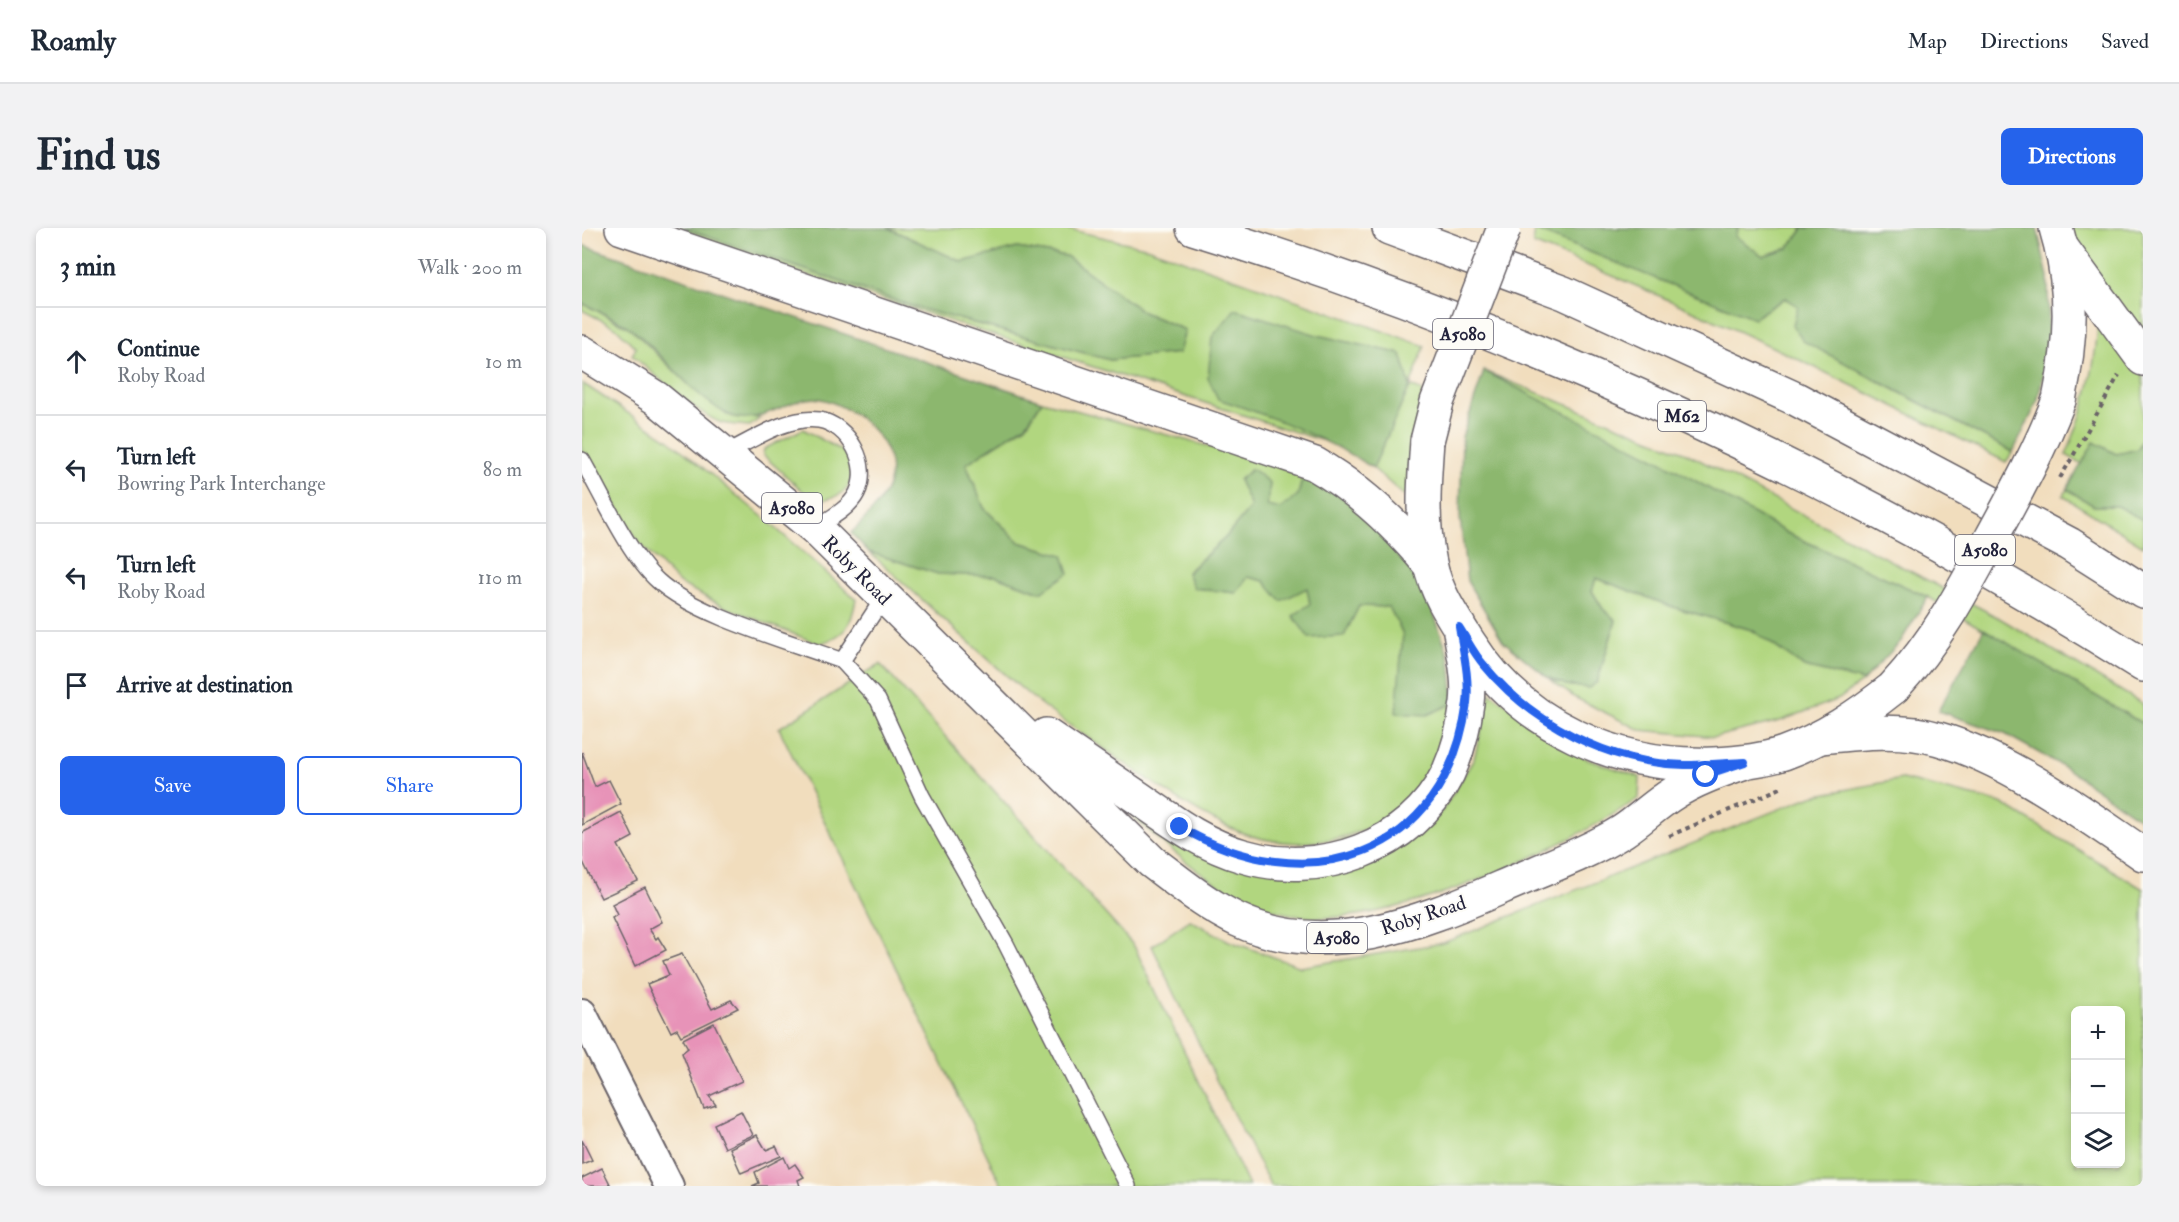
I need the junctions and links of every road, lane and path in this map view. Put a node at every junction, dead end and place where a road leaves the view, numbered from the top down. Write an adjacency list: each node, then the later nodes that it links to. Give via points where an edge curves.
1 (622, 228): 12 (main road, via 1315,464 1345,481 1404,533)
2 (1193, 228): 17 (main road, M62, via 1277,254 1543,354 1773,457 2039,599)
3 (1389, 228): 13 (main road, via 1564,293 1796,399 2069,544)
4 (1504, 228): 12 (main road, A5080, bridge, via 1437,402 1427,441 1422,508)
5 (2059, 238): 7 (main road); 19 (main road, A5080, bridge, via 2071,304 2069,354 2059,400 2042,444 1923,656 1859,716)
6 (582, 352): 8 (main road, Roby Road / A5080, via 656,398)
7 (2139, 353): 10 (path)
8 (724, 454): 11 (main road, Roby Road / A5080); 11 (lane, via 801,421 819,420 840,431 855,447 860,475 857,492 844,508)
9 (582, 460): 16 (lane, via 634,551 658,581 701,609)
10 (2069, 463)
11 (815, 528): 14 (main road, Roby Road / A5080)
12 (1430, 565): 15 (main road, A5080)
13 (2143, 591)
14 (884, 597): 16 (lane); 18 (main road, Roby Road / A5080)
15 (1459, 627): 18 (main road, Roby Road / A5080, via 1467,701 1448,774 1432,798 1394,834 1331,862 1270,862 1208,844); 20 (main road, A5080, via 1483,665 1514,697 1551,724 1589,744 1662,763)
16 (843, 661): 26 (lane, via 878,700 922,796 1006,944)
17 (2143, 664)
18 (981, 690): 20 (main road, Roby Road / A5080, via 1152,862 1205,902 1239,921 1304,937 1334,939 1365,933 1452,908 1622,831 1674,792 1706,775)
19 (1821, 737): 20 (main road, A5080, via 1783,753); 23 (main road, via 1876,731 1938,738 1987,756)
20 (1745, 762)
21 (1788, 785): 22 (path)
22 (1659, 841)
23 (2143, 854)
24 (582, 1013): 25 (street)
25 (669, 1186)
26 (1128, 1186)

